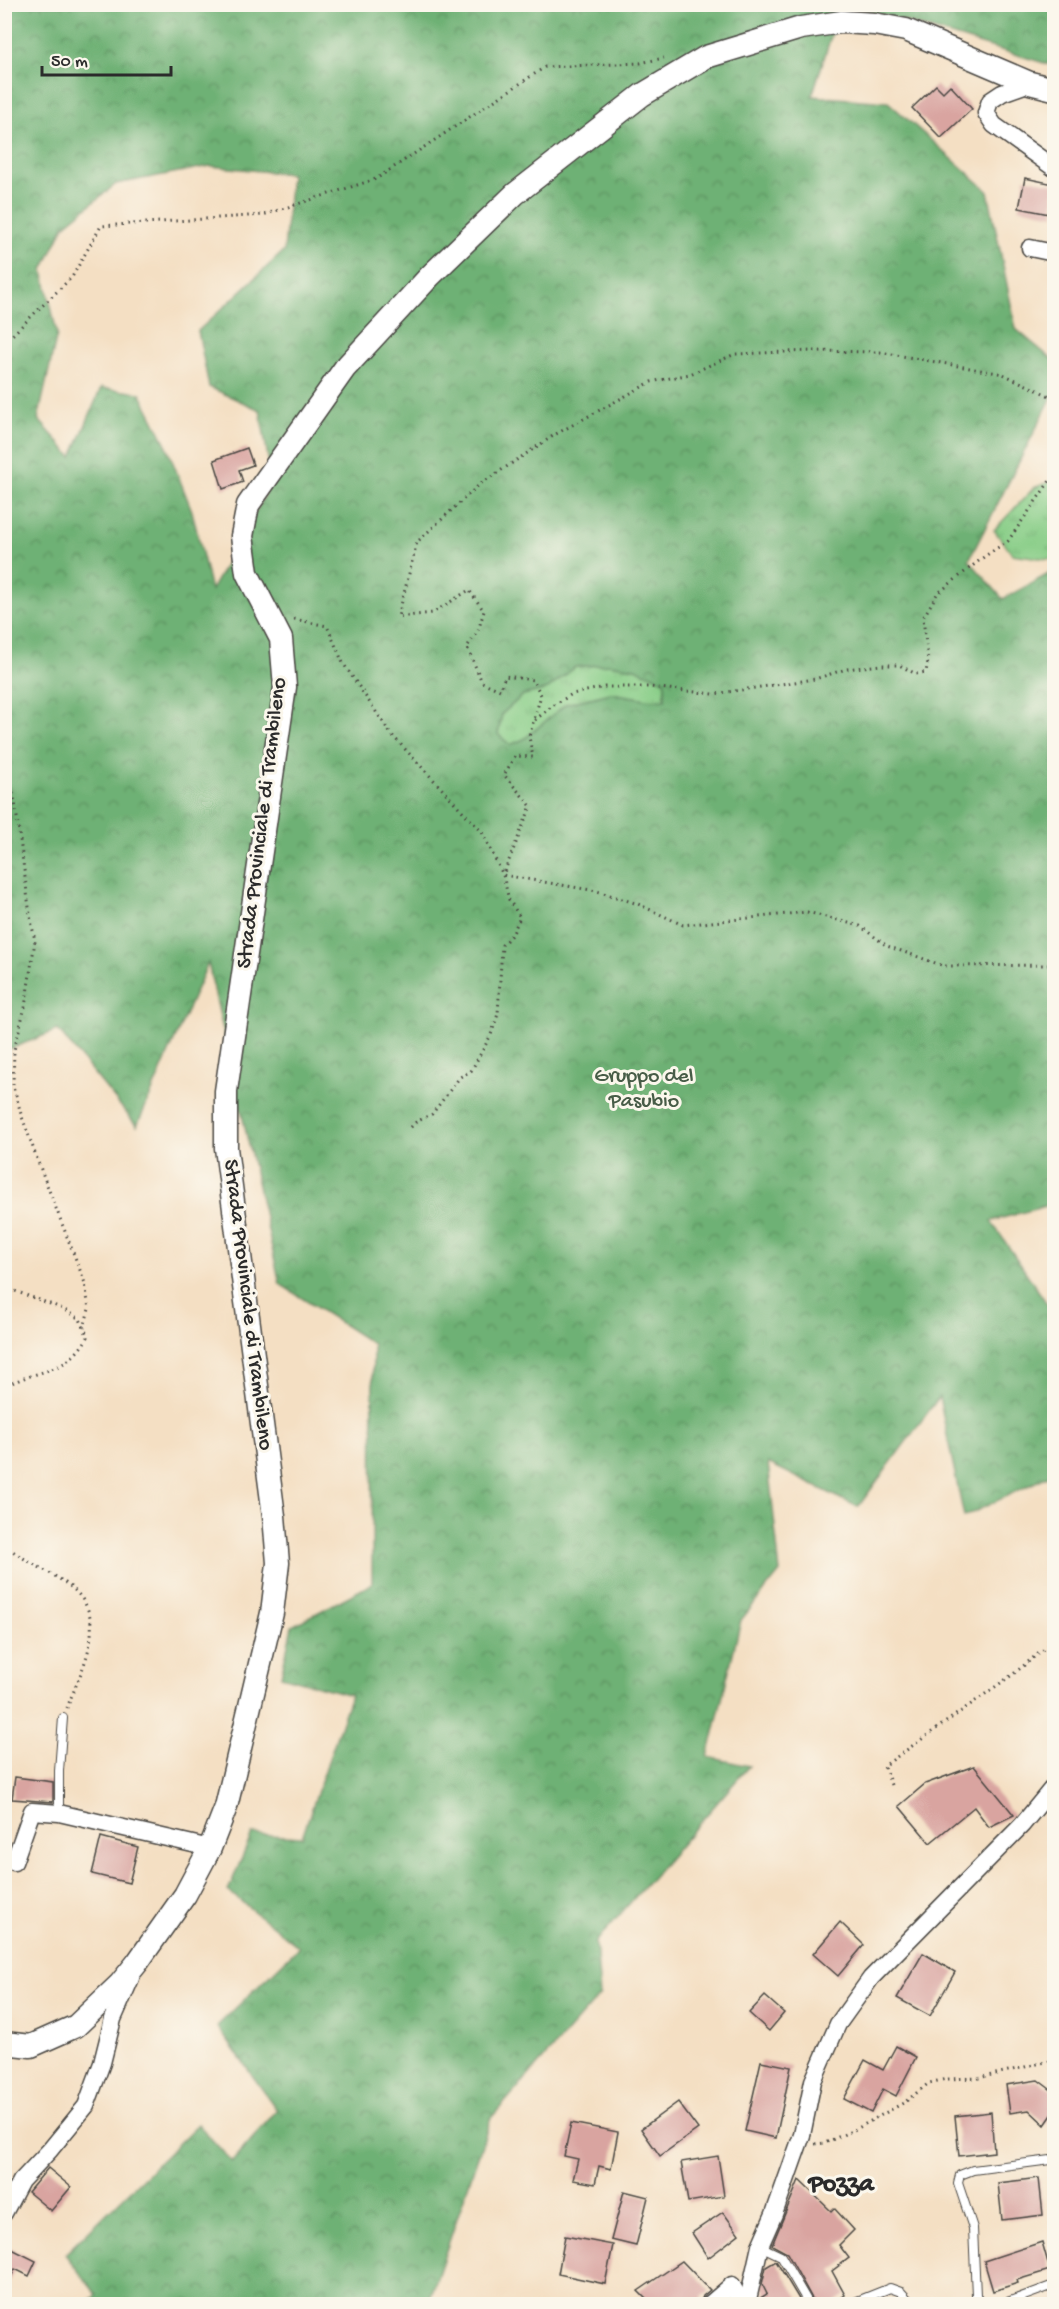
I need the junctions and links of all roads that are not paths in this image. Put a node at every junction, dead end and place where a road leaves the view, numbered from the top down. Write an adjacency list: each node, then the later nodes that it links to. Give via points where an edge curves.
1 (1030, 83): 2 (street, Strada Provinciale di Trambileno); 3 (street, via 990,101 986,113 994,125); 9 (street, Strada Provinciale di Trambileno, via 906,30 874,24 842,22 801,28 706,57 642,95 515,194 430,276 345,368 248,505 242,536 247,573 281,639 285,687 226,1091 226,1148 278,1563 272,1613 226,1807)
2 (1054, 88)
3 (1054, 168)
4 (1030, 248): 5 (street)
5 (1054, 253)
6 (63, 1718): 8 (lane)
7 (1054, 1786): 15 (street, via 1022,1826 871,1978 837,2024 813,2081 802,2135)
8 (59, 1813): 9 (street); 10 (street, via 32,1812)
9 (210, 1848): 11 (street, Strada Provinciale di Trambileno, via 185,1895)
10 (14, 1862)
11 (137, 1963): 12 (street, Strada Provinciale di Trambileno, via 76,2026 31,2046); 14 (street, via 113,2019 86,2106 21,2181)
12 (4, 2043)
13 (1051, 2160): 23 (lane, via 960,2175 958,2183 973,2228 976,2295)
14 (4, 2213)
15 (760, 2246): 19 (street); 20 (lane, via 781,2256)
16 (1054, 2285): 24 (lane)
17 (710, 2304): 18 (street, via 732,2285)
18 (742, 2304)
19 (747, 2304)
20 (809, 2304)
21 (850, 2304): 22 (lane, via 890,2288 901,2292)
22 (912, 2304)
23 (980, 2304)
24 (1002, 2304)

